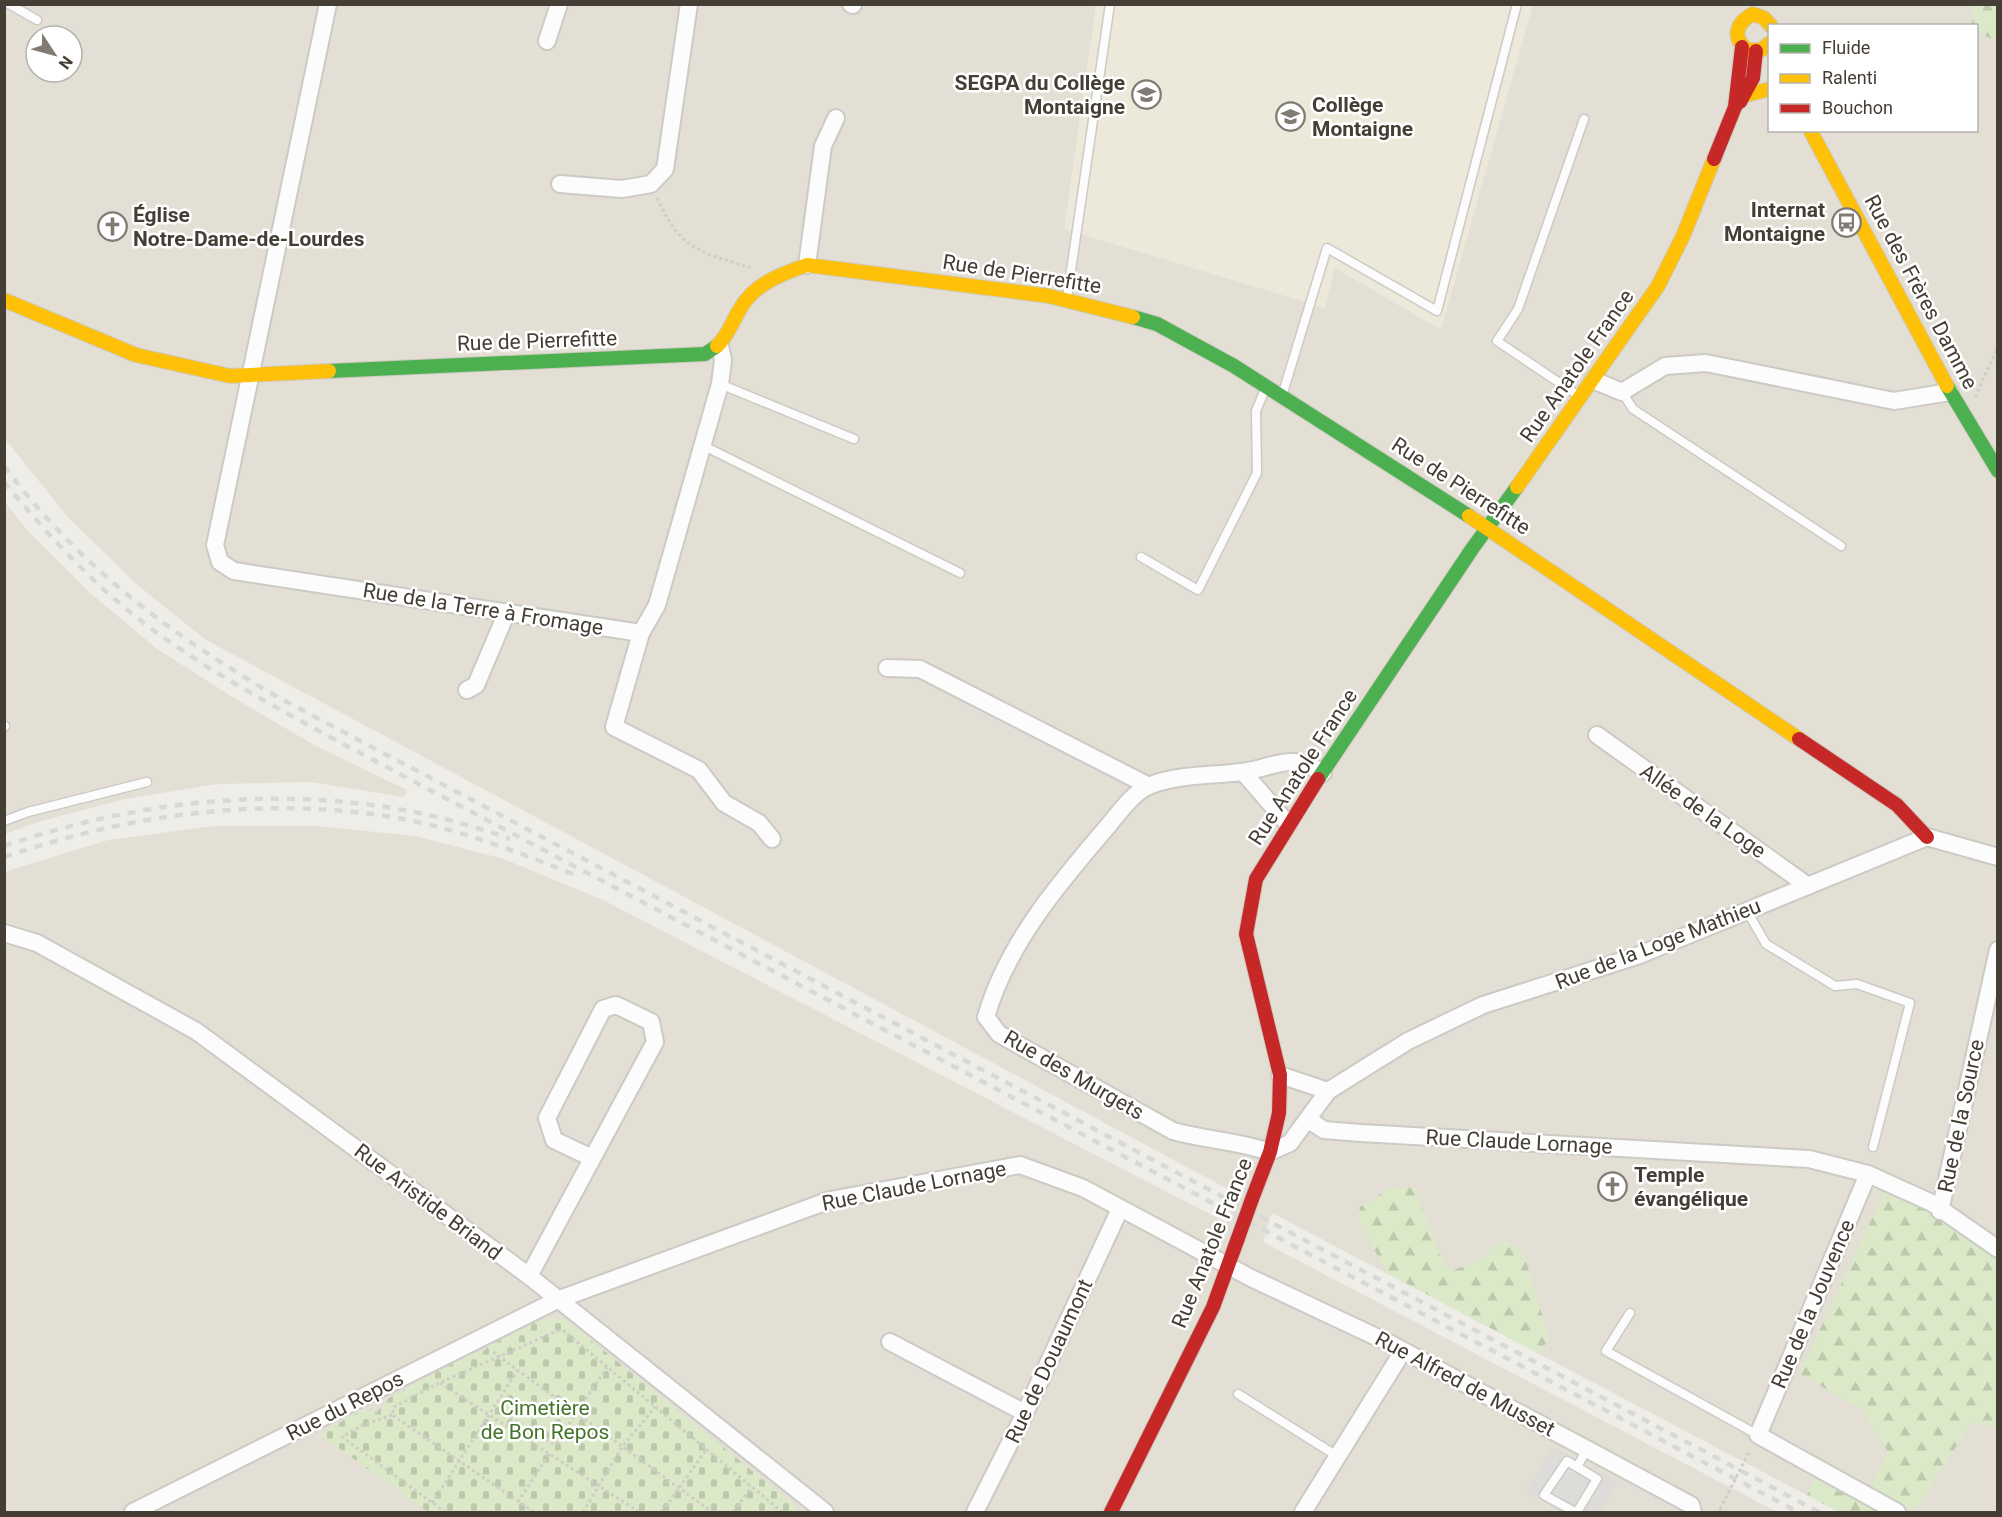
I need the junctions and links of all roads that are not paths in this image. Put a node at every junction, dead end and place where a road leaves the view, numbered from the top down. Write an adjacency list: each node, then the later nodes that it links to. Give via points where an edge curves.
1 (9, 4): 10 (lane)
2 (328, 4): 30 (street, Rue de la Terre à Fromage)
3 (559, 4): 14 (street)
4 (689, 4): 25 (street, via 664,169 651,184 622,189)
5 (1110, 4): 28 (lane)
6 (1516, 4): 36 (lane, via 1437,311 1327,248)
7 (1734, 4): 13 (street, Rue Anatole France)
8 (1775, 4): 12 (street)
9 (1753, 8): 11 (street); 13 (street)
10 (37, 20)
11 (1770, 24)
12 (1771, 24)
13 (1738, 25): 16 (street, Rue Anatole France, via 1736,35)
14 (547, 40)
15 (1768, 44): 17 (street)
16 (1742, 47): 17 (street); 21 (street, Rue Anatole France)
17 (1756, 51): 18 (street); 20 (street, Rue Anatole France, via 1756,73)
18 (1768, 70)
19 (1768, 90): 20 (street)
20 (1746, 96): 21 (street, Rue Anatole France)
21 (1735, 107): 31 (street, Rue Anatole France, via 1683,236 1658,286)
22 (836, 118): 26 (street, via 823,146)
23 (1584, 119): 37 (lane, via 1518,309 1497,341)
24 (1811, 132): 35 (street, Rue des Frères Damme)
25 (560, 184)
26 (807, 265): 28 (street, Rue de Pierrefitte); 29 (street, Rue de Pierrefitte, via 777,275 753,292)
27 (4, 300): 30 (street, Rue de Pierrefitte, via 156,362 230,376)
28 (1067, 300): 33 (street, Rue de Pierrefitte, via 1157,324)
29 (720, 346): 30 (street, Rue de Pierrefitte, via 691,356); 32 (street)
30 (251, 375): 45 (street, Rue de la Terre à Fromage, via 215,545 220,562 234,571)
31 (1593, 380): 34 (street); 37 (street, Rue Anatole France)
32 (720, 384): 38 (lane); 39 (street)
33 (1266, 386): 36 (street, Rue de Pierrefitte); 43 (lane, via 1256,411 1257,473 1198,590)
34 (1622, 392): 35 (street, via 1665,366 1706,363 1894,401); 42 (lane, via 1633,409)
35 (1950, 393): 40 (street, Rue des Frères Damme)
36 (1282, 396): 41 (street, Rue de Pierrefitte)
37 (1582, 398): 41 (street, Rue Anatole France)
38 (855, 440)
39 (702, 445): 44 (lane); 46 (street, via 657,605)
40 (1998, 471)
41 (1487, 527): 51 (street, Rue Anatole France); 56 (street, Rue de Pierrefitte, via 1898,804)
42 (1841, 546)
43 (1141, 557)
44 (960, 573)
45 (507, 612): 46 (street, Rue de la Terre à Fromage); 48 (street, via 476,685)
46 (641, 633): 57 (street, via 614,727 699,770 724,802 759,823)
47 (887, 668): 53 (street, via 920,669)
48 (467, 690)
49 (1597, 735): 59 (street, Allée de la Loge)
50 (1243, 772): 51 (street, Rue des Murgets, via 1280,762 1308,763); 53 (street, Rue des Murgets, via 1193,775); 55 (street)
51 (1323, 773): 55 (street, Rue Anatole France)
52 (147, 782): 54 (lane)
53 (1149, 786): 67 (street, Rue des Murgets, via 1126,806 1063,879 1024,935 992,996 986,1017 999,1034 1173,1131)
54 (4, 821)
55 (1288, 824): 63 (street, Rue Anatole France, via 1256,879 1246,934)
56 (1928, 837): 58 (street); 59 (street, Rue de la Loge Mathieu)
57 (772, 840)
58 (1998, 857)
59 (1808, 886): 60 (street, Rue de la Loge Mathieu)
60 (1747, 911): 64 (street, Rue de la Loge Mathieu, via 1637,956 1483,1005 1408,1041); 66 (lane, via 1766,944 1835,986 1857,984 1910,1003)
61 (4, 933): 74 (street, Rue Aristide Briand, via 37,943 196,1031)
62 (1998, 950): 71 (street, Rue de la Source)
63 (1280, 1075): 64 (street); 67 (street, Rue Anatole France, via 1279,1113)
64 (1328, 1091): 65 (street, Rue de la Loge Mathieu)
65 (1309, 1120): 67 (street, Rue de la Loge Mathieu, via 1290,1143); 69 (street, Rue Claude Lornage, via 1324,1130 1361,1133 1809,1159)
66 (1874, 1147)
67 (1270, 1152): 73 (street, Rue Anatole France, bridge)
68 (592, 1158): 68 (street, via 655,1042 651,1022 616,1005 603,1009 547,1118 554,1140); 74 (street)
69 (1868, 1174): 71 (street, Rue Claude Lornage, via 1932,1203); 81 (street, Rue de la Jouvence)
70 (1120, 1209): 73 (street, Rue Claude Lornage); 75 (street, Rue Claude Lornage, via 1083,1188 1020,1165 830,1200); 80 (street, Rue de Douaumont)
71 (1940, 1211): 72 (street, Rue Claude Lornage)
72 (1998, 1249)
73 (1229, 1266): 78 (street, Rue Alfred de Musset); 88 (street, Rue Anatole France, via 1213,1307)
74 (529, 1276): 75 (street, Rue Aristide Briand)
75 (556, 1300): 85 (street, Rue du Repos); 86 (street, Rue Aristide Briand)
76 (1630, 1313): 81 (lane, via 1606,1350)
77 (890, 1342): 80 (street)
78 (1403, 1351): 82 (street, Rue Alfred de Musset); 83 (street)
79 (1238, 1394): 83 (lane)
80 (1025, 1413): 87 (street, Rue de Douaumont)
81 (1758, 1435): 92 (street)
82 (1587, 1449): 84 (lane); 91 (street, Rue Alfred de Musset, via 1691,1505)
83 (1337, 1456): 89 (street)
84 (1577, 1467): 90 (lane, via 1597,1479); 90 (lane, via 1567,1461 1544,1495)
85 (133, 1512)
86 (825, 1512)
87 (975, 1512)
88 (1112, 1512)
89 (1303, 1512)
90 (1576, 1512)
91 (1694, 1512)
92 (1897, 1512)

